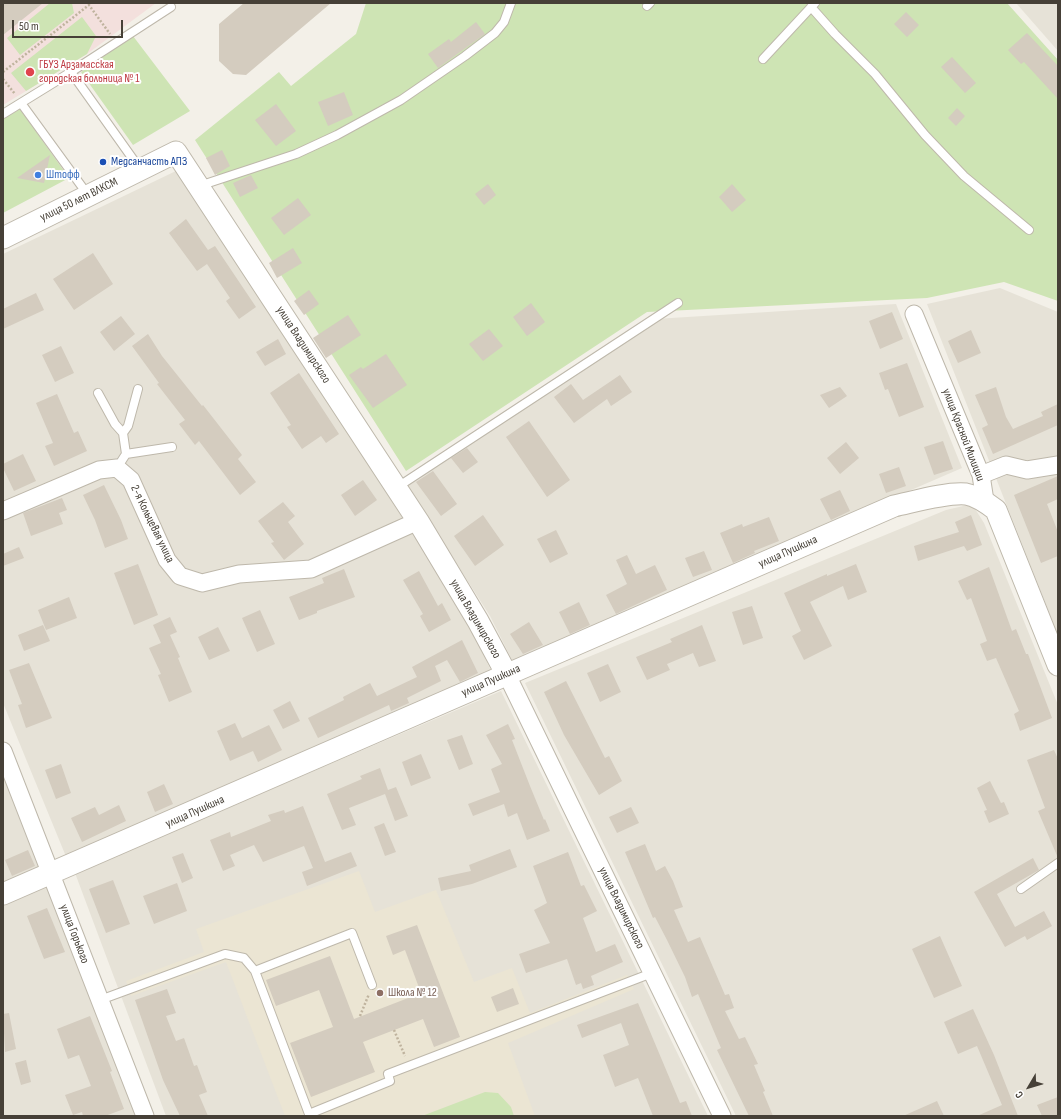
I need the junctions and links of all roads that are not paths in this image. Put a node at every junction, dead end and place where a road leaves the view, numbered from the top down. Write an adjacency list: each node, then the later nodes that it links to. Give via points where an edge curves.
1 (511, 3): 10 (lane, via 504,22 495,33 401,100 296,154)
2 (813, 5): 4 (lane); 12 (lane, via 835,34 875,74 924,135 964,176)
3 (171, 7): 5 (lane)
4 (763, 59)
5 (71, 72): 6 (lane); 9 (lane)
6 (21, 103): 7 (lane); 11 (lane)
7 (3, 114)
8 (176, 152): 9 (street, улица 50 лет ВЛКСМ); 10 (street, улица Владимирского)
9 (140, 170): 11 (street, улица 50 лет ВЛКСМ)
10 (198, 186): 23 (street, улица Владимирского)
11 (88, 196): 13 (street, улица 50 лет ВЛКСМ)
12 (1029, 230)
13 (3, 238)
14 (678, 304): 23 (lane)
15 (914, 314): 22 (street, улица Красной Милиции)
16 (138, 389): 18 (lane, via 128,426)
17 (98, 392): 18 (lane)
18 (123, 434): 20 (lane)
19 (172, 447): 20 (lane)
20 (122, 461): 25 (street); 26 (street, 2-я Кольцевая улица, via 167,560 180,576 202,583 240,574 311,569)
21 (1058, 465): 22 (street, via 1027,470 1006,465)
22 (981, 475): 24 (street, улица Красной Милиции)
23 (396, 488): 26 (street, улица Владимирского)
24 (985, 501): 27 (street, via 996,510 1004,526); 28 (street, улица Пушкина, via 966,494 894,506)
25 (3, 511)
26 (418, 521): 28 (street, улица Владимирского)
27 (1058, 665)
28 (507, 675): 31 (street, улица Пушкина); 35 (street, улица Владимирского)
29 (3, 751): 31 (street, улица Горького)
30 (1058, 863): 32 (lane)
31 (51, 874): 33 (street, улица Пушкина); 37 (street, улица Горького)
32 (1021, 890)
33 (3, 894)
34 (255, 971): 35 (lane, via 309,1114 390,1081 388,1074); 36 (lane, via 352,933); 37 (lane, via 244,958 226,954)
35 (652, 973): 39 (street, улица Владимирского)
36 (372, 985)
37 (100, 1000): 38 (street, улица Горького)
38 (145, 1116)
39 (722, 1116)

